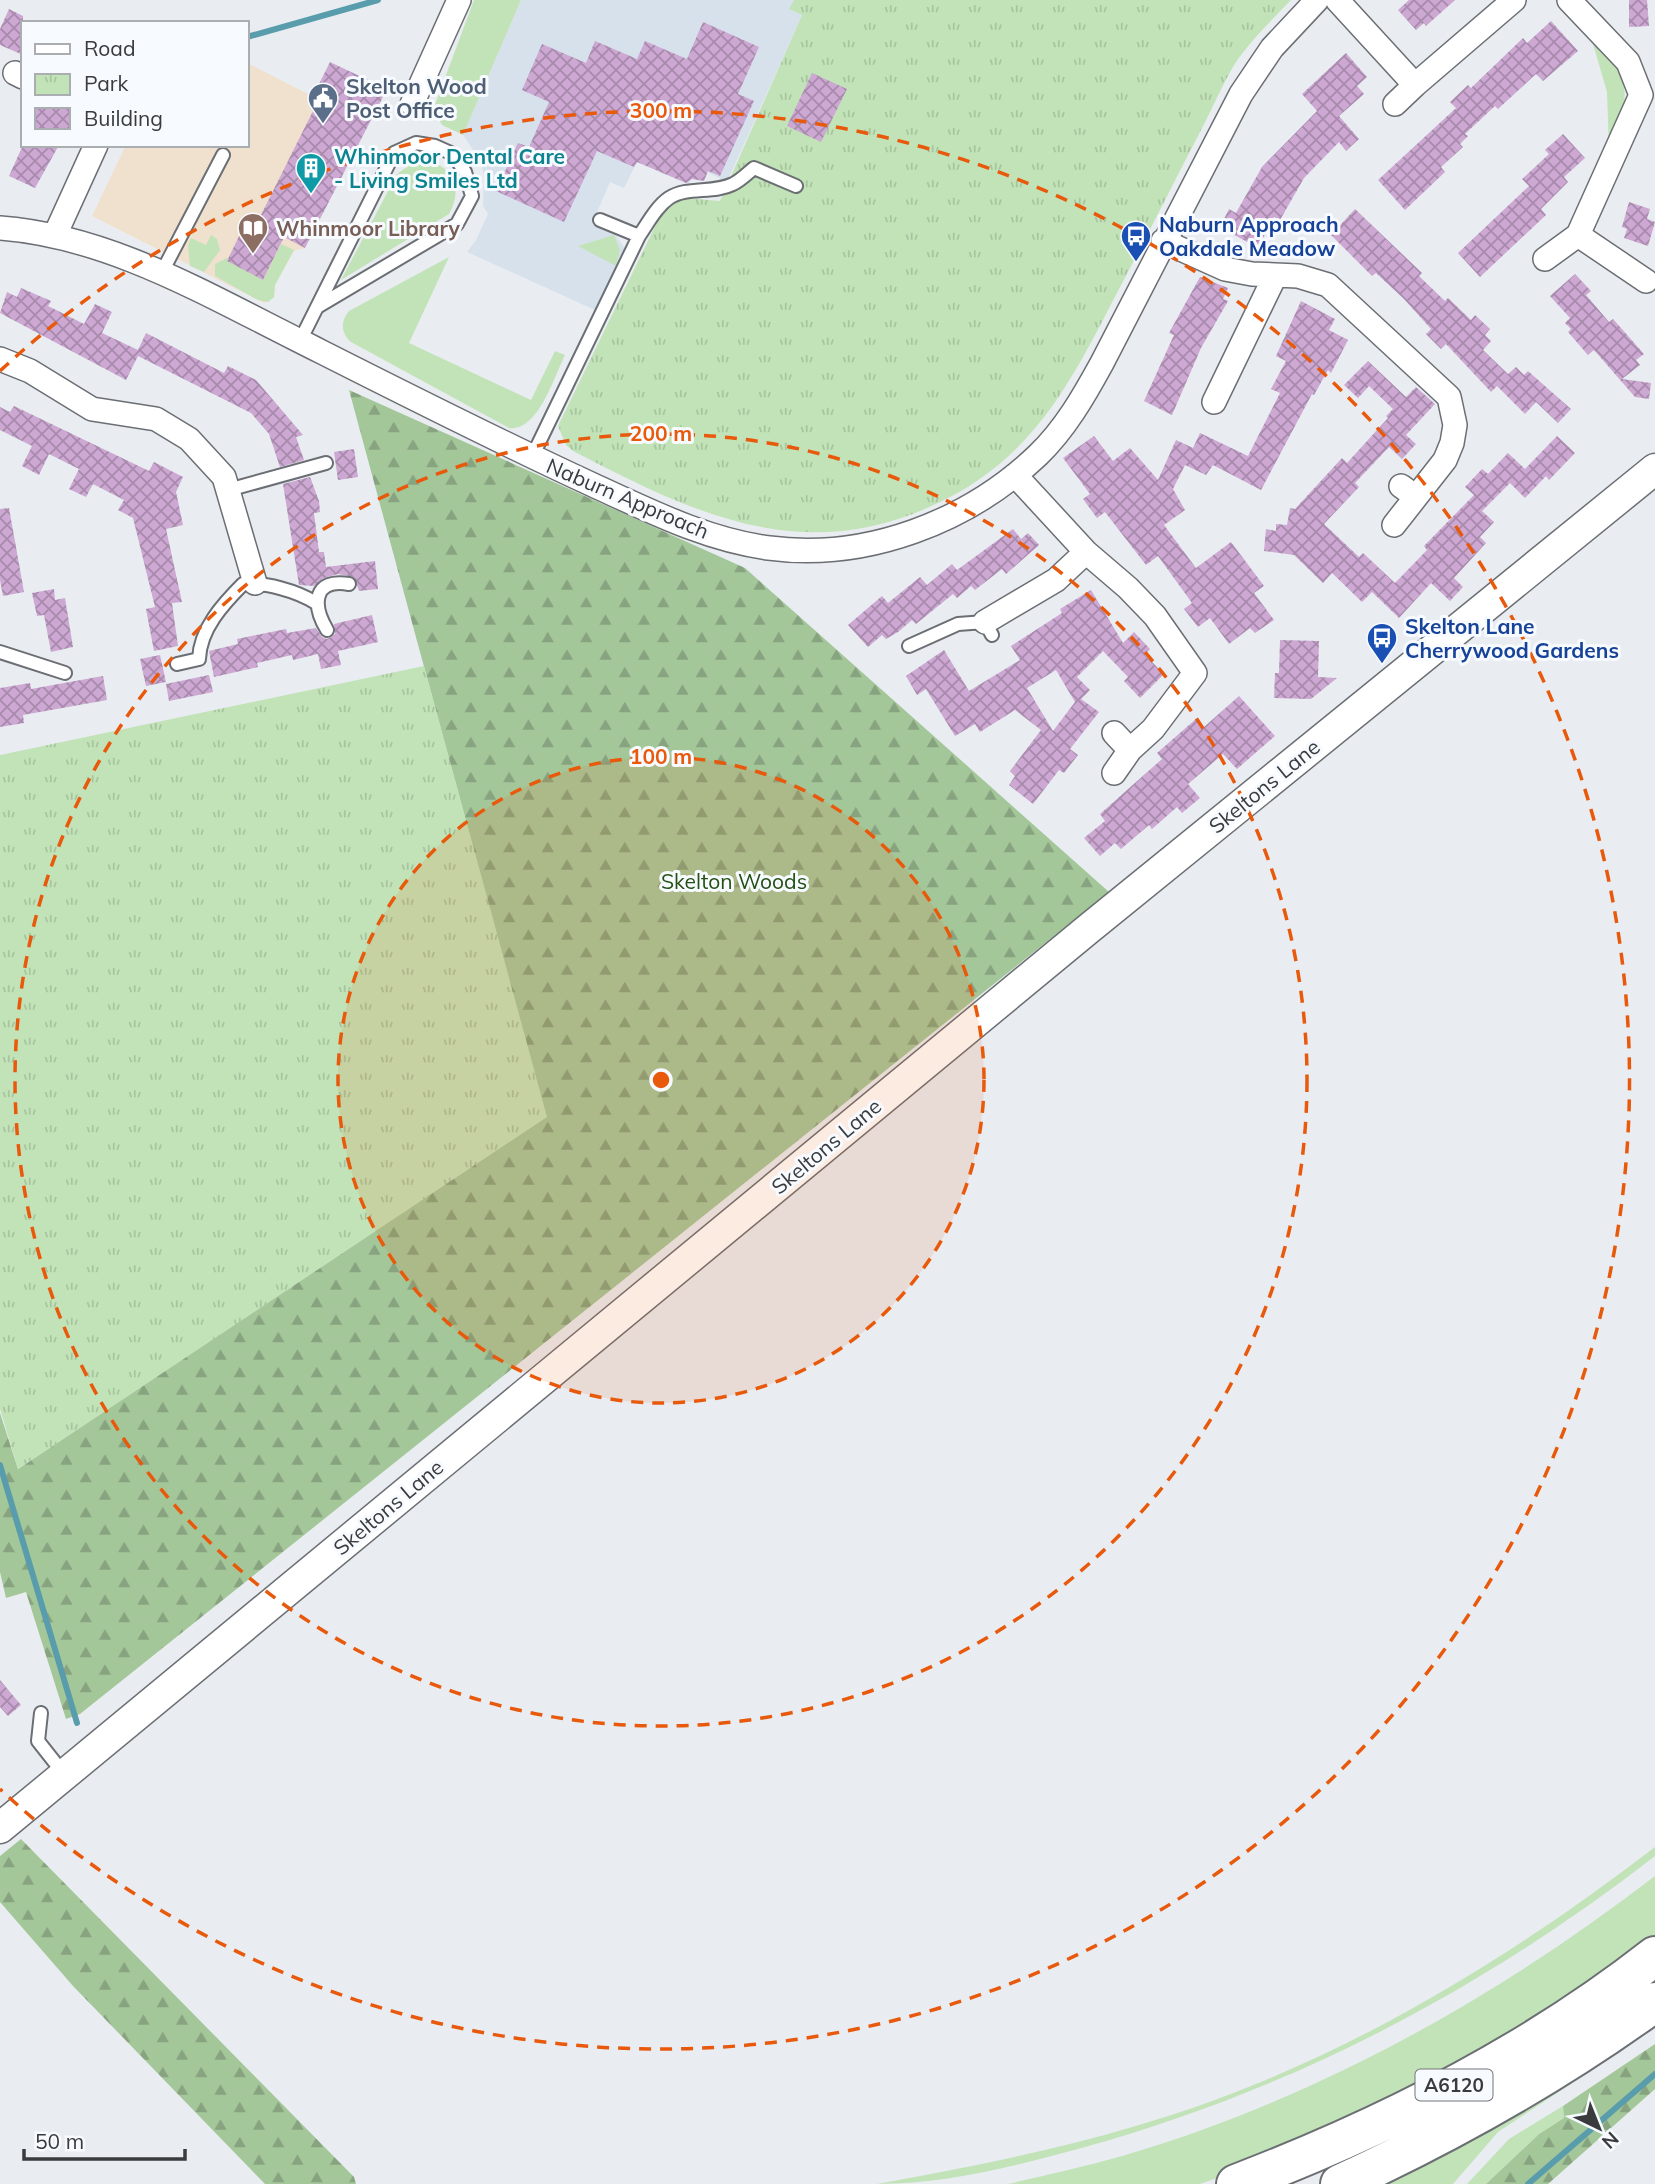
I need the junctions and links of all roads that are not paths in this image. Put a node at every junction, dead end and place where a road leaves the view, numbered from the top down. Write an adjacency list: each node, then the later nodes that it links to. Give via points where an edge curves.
1 (458, 0): 8 (street)
2 (1317, 0): 18 (street, Naburn Approach, via 1255,70)
3 (1337, 0): 6 (street)
4 (1514, 0): 6 (street)
5 (1569, 0): 7 (street, via 1628,62)
6 (1415, 85): 9 (street)
7 (1648, 95): 16 (street)
8 (412, 104)
9 (1395, 104)
10 (95, 147): 15 (street)
11 (222, 155): 20 (lane)
12 (796, 186): 17 (lane, via 754,167 734,184 668,198)
13 (600, 220): 17 (lane)
14 (0, 228): 15 (street, Naburn Approach)
15 (55, 235): 20 (street, Naburn Approach, via 123,256)
16 (1578, 235): 19 (street); 22 (street)
17 (639, 236): 27 (lane)
18 (1163, 241): 21 (street, via 1225,269); 30 (street, Naburn Approach, via 1082,399 1040,453)
19 (1545, 259)
20 (160, 274): 24 (street, Naburn Approach)
21 (1275, 275): 26 (street); 32 (street, via 1316,279 1328,285 1448,397 1455,425 1445,460 1409,491)
22 (1646, 281)
23 (317, 307): 23 (lane, via 394,153 416,144 453,154 465,172 472,196 457,225); 24 (lane)
24 (300, 341): 27 (street, Naburn Approach)
25 (0, 359): 31 (street, via 30,371 92,409 156,419 189,439 225,477)
26 (1214, 402)
27 (532, 457): 30 (street, Naburn Approach, via 686,526 738,542 796,550 862,546 932,525 972,505)
28 (326, 463): 31 (lane)
29 (1655, 468): 47 (street, Skeltons Lane, via 1076,939)
30 (1015, 475): 33 (street)
31 (228, 490): 34 (street)
32 (1394, 524)
33 (1086, 552): 37 (street); 44 (street, via 1155,616 1195,673 1153,729)
34 (255, 583): 36 (lane); 41 (lane, via 243,584 212,620 200,646 200,659)
35 (349, 583): 36 (lane, via 338,582 321,591)
36 (316, 603): 38 (lane, via 316,613)
37 (988, 629): 39 (lane, via 958,624)
38 (327, 630)
39 (909, 646)
40 (0, 652): 42 (lane)
41 (177, 664)
42 (65, 673)
43 (1114, 733): 44 (street)
44 (1130, 750): 45 (street)
45 (1114, 773)
46 (41, 1713): 47 (lane, via 38,1741)
47 (65, 1774): 48 (street, Skeltons Lane)
48 (0, 1828)
49 (1655, 1956): 51 (highway, A6120, via 1586,2006 1432,2098 1325,2149)
50 (1655, 2002): 52 (highway, A6120, via 1550,2074)
51 (1236, 2184)
52 (1340, 2184)

